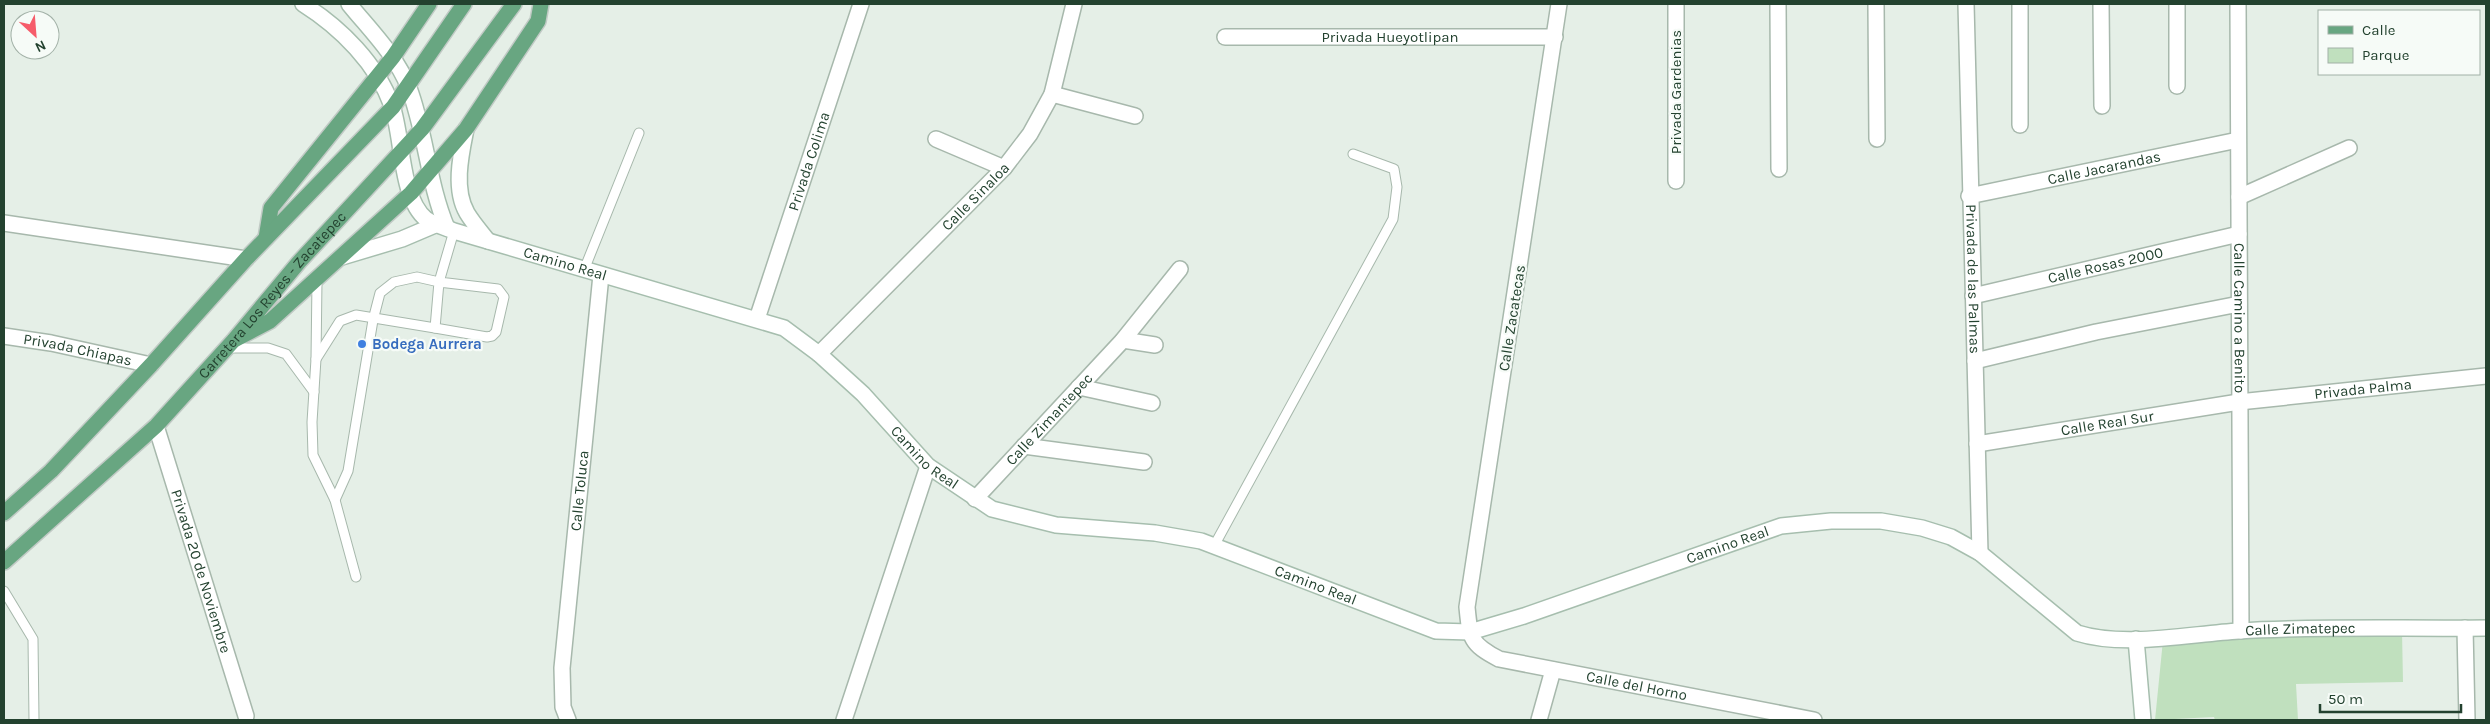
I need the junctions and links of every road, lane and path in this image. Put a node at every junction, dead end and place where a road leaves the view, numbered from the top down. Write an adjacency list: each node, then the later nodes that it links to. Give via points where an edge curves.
1 (304, 4): 21 (street, via 349,41)
2 (349, 4): 20 (street)
3 (429, 4): 20 (main road)
4 (464, 4): 23 (main road)
5 (514, 4): 29 (main road, Carretera Los Reyes - Zacatepec)
6 (541, 4): 30 (main road, via 538,21)
7 (861, 4): 59 (street, Privada Colima)
8 (1074, 4): 24 (street, Calle Sinaloa)
9 (1559, 4): 18 (street, Calle Zacatecas)
10 (1676, 4): 41 (street, Privada Gardenias)
11 (1778, 4): 39 (street)
12 (1876, 4): 33 (street)
13 (1966, 4): 43 (street, Privada de las Palmas)
14 (2020, 4): 28 (street)
15 (2101, 4): 25 (street)
16 (2177, 4): 22 (street)
17 (2238, 4): 34 (street, Calle Camino a Benito)
18 (1555, 36): 19 (street, Privada Hueyotlipan); 91 (street, Calle Zacatecas, via 1467,607)
19 (1225, 38)
20 (393, 57): 21 (main road); 23 (street)
21 (378, 75): 26 (street); 48 (main road, via 271,208)
22 (2177, 86)
23 (408, 87): 26 (main road); 29 (street)
24 (1052, 94): 27 (street); 38 (street, Calle Sinaloa, via 1030,134)
25 (2102, 106)
26 (393, 108): 36 (street); 48 (main road)
27 (1135, 116)
28 (2020, 125)
29 (422, 128): 36 (main road, Carretera Los Reyes - Zacatepec); 40 (street)
30 (466, 129): 40 (main road); 49 (street, via 460,165 460,195 466,212)
31 (639, 133): 53 (lane)
32 (936, 139): 38 (street)
33 (1877, 139)
34 (2238, 140): 43 (street, Calle Jacarandas); 44 (street, Calle Camino a Benito)
35 (2349, 148): 44 (street)
36 (401, 152): 42 (street); 64 (main road, Carretera Los Reyes - Zacatepec, via 299,262)
37 (1353, 154): 83 (lane, via 1394,169 1398,188 1393,219)
38 (1004, 168): 66 (street, Calle Sinaloa)
39 (1780, 169)
40 (430, 173): 42 (main road); 46 (street)
41 (1676, 181)
42 (411, 193): 46 (street, via 422,214); 50 (main road)
43 (1970, 196): 57 (street, Privada de las Palmas)
44 (2239, 197): 47 (street, Calle Camino a Benito)
45 (4, 223): 51 (street)
46 (445, 228): 49 (street, Camino Real); 50 (street); 56 (lane)
47 (2239, 234): 57 (street, Calle Rosas 2000); 58 (street, Calle Camino a Benito)
48 (266, 238): 51 (main road)
49 (488, 241): 53 (street, Camino Real)
50 (342, 257): 55 (main road)
51 (246, 259): 69 (main road)
52 (1180, 269): 63 (street, Calle Zimantepec)
53 (584, 270): 54 (street, Camino Real)
54 (601, 275): 59 (street, Camino Real); 94 (street, Calle Toluca, via 562,668)
55 (317, 281): 64 (main road, via 270,321); 67 (lane)
56 (439, 282): 60 (lane, via 417,277 394,282 380,293); 61 (lane); 61 (lane, via 498,289 504,297 496,332 492,336)
57 (1973, 296): 68 (street, Privada de las Palmas)
58 (2239, 304): 68 (street, via 2096,332); 74 (street, Calle Camino a Benito)
59 (757, 319): 66 (street, Camino Real, via 784,328)
60 (373, 320): 61 (lane); 67 (lane, via 356,316 340,321); 81 (lane, via 348,471)
61 (435, 328)
62 (4, 336): 69 (street, Privada Chiapas)
63 (1123, 340): 65 (street); 71 (street, Calle Zimantepec)
64 (230, 344): 72 (lane, via 268,348 286,354); 75 (main road, Carretera Los Reyes - Zacatepec)
65 (1155, 345)
66 (819, 354): 79 (street, Camino Real, via 863,394)
67 (316, 359): 72 (lane)
68 (1975, 361): 76 (street, Privada de las Palmas)
69 (151, 365): 82 (main road, via 51,471)
70 (2486, 376): 74 (street, Privada Palma)
71 (1079, 387): 73 (street); 77 (street, Calle Zimantepec)
72 (314, 392): 81 (lane, via 313,456)
73 (1152, 402)
74 (2240, 402): 76 (street, Calle Real Sur); 90 (street, Calle Camino a Benito)
75 (156, 426): 85 (main road, Carretera Los Reyes - Zacatepec); 95 (street, Privada 20 de Noviembre)
76 (1977, 444): 84 (street, Privada de las Palmas)
77 (1024, 446): 78 (street); 80 (street, Calle Zimantepec)
78 (1144, 462)
79 (928, 466): 80 (street, Camino Real); 97 (street)
80 (975, 499): 83 (street, Camino Real, via 992,509 1056,524 1155,533)
81 (335, 500): 86 (lane)
82 (4, 513)
83 (1214, 546): 91 (street, Camino Real, via 1436,631)
84 (1980, 553): 91 (street, Camino Real, via 1951,537 1881,521 1781,526); 92 (street, Camino Real, via 2077,633 2091,638)
85 (4, 562)
86 (356, 577)
87 (4, 591): 96 (lane, via 33,639)
88 (2465, 628): 89 (street); 90 (street, Calle Zimatepec); 101 (street)
89 (2486, 628)
90 (2241, 631): 92 (street, Calle Zimatepec)
91 (1470, 632): 93 (street, Calle del Horno, via 1479,649 1499,659)
92 (2136, 639): 100 (street)
93 (1553, 670): 98 (street); 99 (street, Calle del Horno)
94 (566, 714)
95 (246, 716)
96 (34, 720)
97 (844, 720)
98 (1539, 720)
99 (1814, 720)
100 (2143, 720)
101 (2467, 720)

